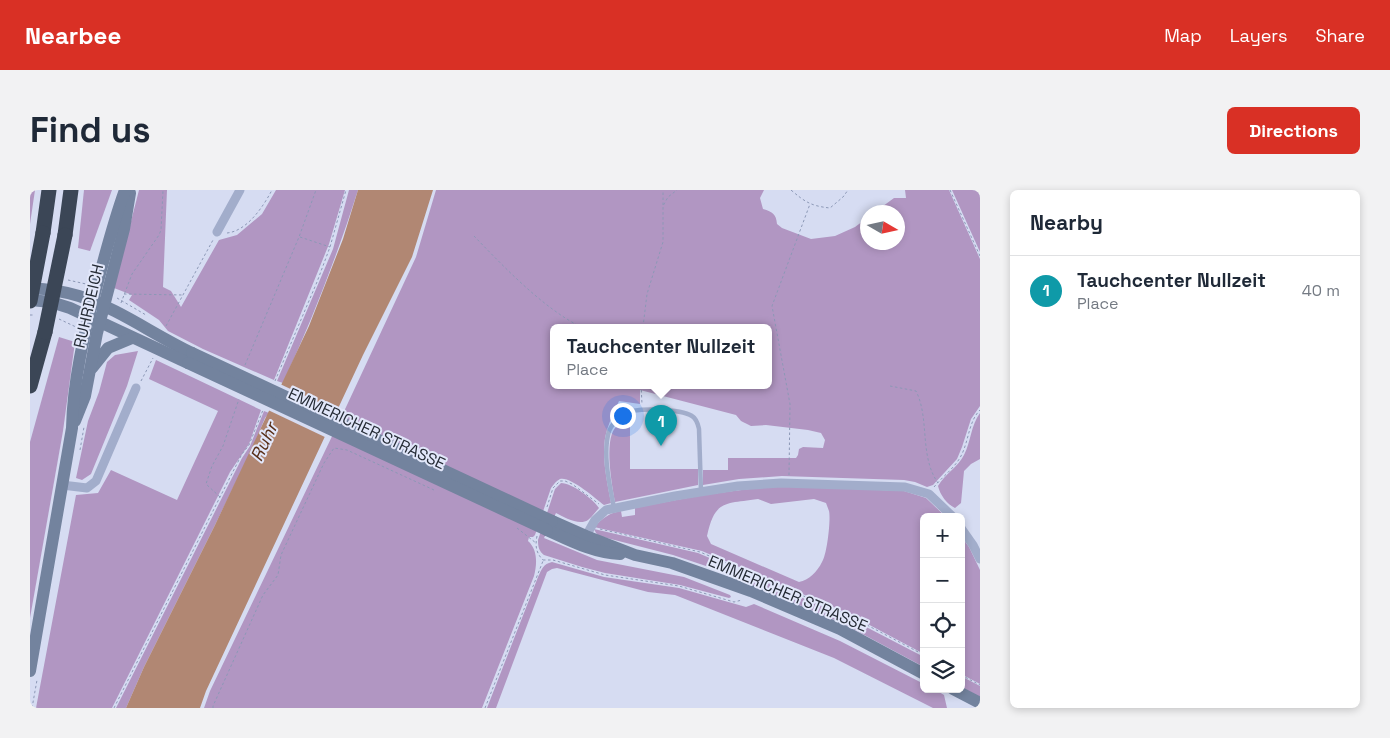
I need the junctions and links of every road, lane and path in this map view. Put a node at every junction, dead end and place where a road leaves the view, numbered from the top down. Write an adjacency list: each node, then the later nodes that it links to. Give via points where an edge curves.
1 (49, 190): 25 (highway, bridge)
2 (71, 190): 42 (highway, bridge, via 45,332)
3 (125, 190): 27 (main road, RUHRDEICH, via 114,222)
4 (131, 190): 27 (main road, RUHRDEICH, via 124,230)
5 (162, 190): 23 (path, via 159,236 132,274)
6 (240, 190): 17 (street)
7 (272, 190): 17 (path, via 250,222 233,232)
8 (316, 190): 19 (path)
9 (346, 190): 20 (path)
10 (663, 190): 16 (path)
11 (677, 190): 16 (path)
12 (791, 190): 15 (path)
13 (848, 190): 15 (path, via 830,208)
14 (950, 190): 21 (path)
15 (810, 204): 53 (path, via 772,306 790,404)
16 (663, 206): 33 (path, via 663,242 647,294)
17 (217, 232): 24 (path)
18 (474, 236): 32 (path, via 543,301)
19 (299, 237): 20 (path); 39 (path)
20 (330, 247): 41 (path)
21 (980, 256)
22 (30, 288): 27 (main road, EMMERICHER STRASSE, via 56,290)
23 (124, 294): 24 (path); 26 (path)
24 (183, 295): 35 (path)
25 (30, 300): 31 (main road, EMMERICHER STRASSE, via 51,302)
26 (122, 300)
27 (98, 303): 31 (main road, RUHRDEICH); 38 (main road, EMMERICHER STRASSE, via 166,340)
28 (30, 315): 29 (path)
29 (36, 315)
30 (55, 318): 34 (path)
31 (94, 319): 34 (main road, RUHRDEICH); 36 (main road, EMMERICHER STRASSE); 40 (main road, RUHRDEICH)
32 (574, 324)
33 (643, 324)
34 (86, 330): 51 (main road, RUHRDEICH, via 72,404)
35 (163, 331)
36 (132, 338): 37 (main road, EMMERICHER STRASSE); 40 (main road, via 108,348)
37 (158, 349): 38 (main road, EMMERICHER STRASSE); 44 (path)
38 (190, 358): 62 (main road, EMMERICHER STRASSE, bridge)
39 (244, 366)
40 (90, 370): 51 (main road, RUHRDEICH, via 85,396)
41 (275, 382)
42 (30, 386)
43 (890, 386): 54 (path, via 916,391 920,399 926,451)
44 (136, 388): 55 (street, via 96,481 88,488)
45 (642, 389): 48 (path)
46 (240, 396): 59 (path, via 206,484)
47 (264, 408): 59 (path, via 249,445)
48 (641, 409): 57 (lane, via 678,412 692,416 697,422); 60 (lane, via 624,414 609,432 606,452)
49 (980, 410): 54 (path, via 961,456)
50 (86, 421): 52 (path)
51 (72, 428): 55 (main road, RUHRDEICH)
52 (80, 449)
53 (789, 483): 57 (street); 58 (street, via 905,487)
54 (938, 483): 58 (path)
55 (62, 485): 73 (main road, RUHRDEICH)
56 (436, 491): 80 (path, via 347,450 334,448 281,555 278,575 263,595)
57 (700, 492): 60 (street)
58 (929, 494): 61 (street)
59 (220, 497): 79 (path)
60 (610, 509): 62 (path, via 564,481 553,488); 64 (street, via 595,520)
61 (949, 513)
62 (546, 524): 64 (main road, EMMERICHER STRASSE); 66 (path); 67 (main road, EMMERICHER STRASSE, via 580,546 608,554)
63 (515, 527): 66 (path)
64 (588, 532): 67 (main road, EMMERICHER STRASSE); 71 (path, via 700,552 846,614)
65 (965, 534): 68 (street)
66 (536, 543): 69 (path, via 538,556)
67 (635, 554): 70 (main road, EMMERICHER STRASSE, via 672,563)
68 (980, 559)
69 (543, 560): 70 (path, via 605,575 679,586 734,602 742,601); 81 (path)
70 (751, 591): 72 (main road, EMMERICHER STRASSE, via 840,629)
71 (920, 653)
72 (920, 672)
73 (34, 675): 78 (path)
74 (965, 677): 75 (path)
75 (980, 685)
76 (960, 693): 77 (main road)
77 (980, 704)
78 (32, 708)
79 (114, 708)
80 (213, 708)
81 (485, 708)

